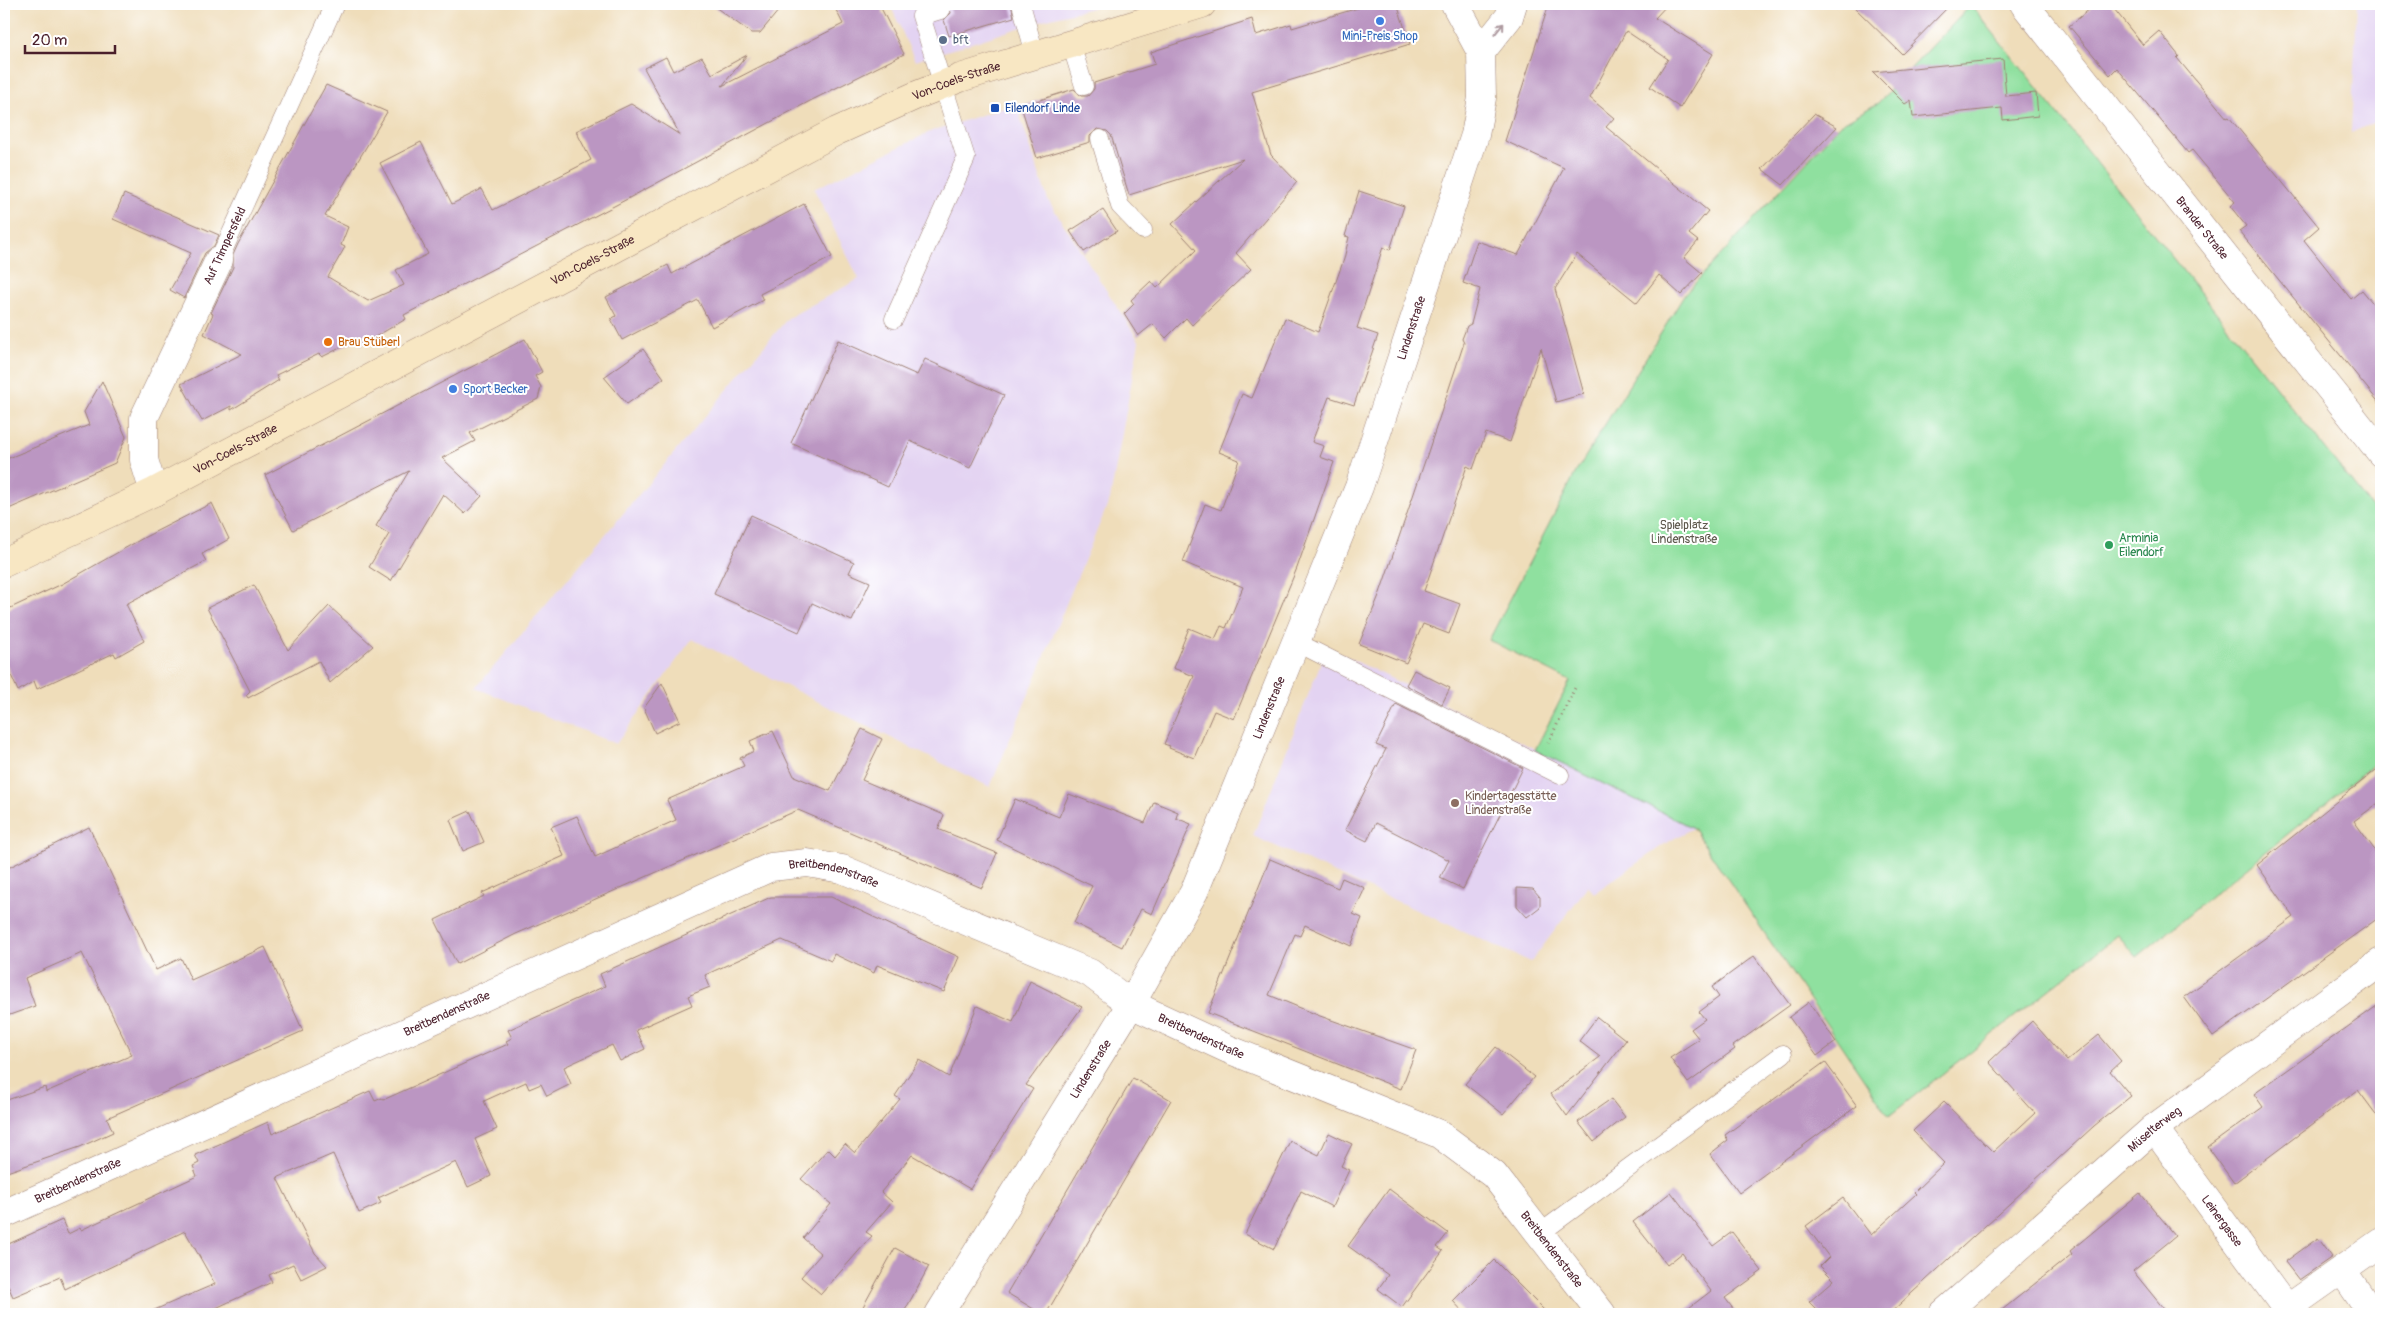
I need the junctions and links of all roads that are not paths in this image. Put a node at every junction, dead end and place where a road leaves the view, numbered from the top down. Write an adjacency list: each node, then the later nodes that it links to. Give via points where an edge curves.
1 (335, 4): 15 (lane, Auf Trimpersfeld)
2 (1021, 4): 10 (lane)
3 (1202, 4): 8 (main road, Von-Coels-Straße)
4 (1455, 4): 9 (street, Lindenstraße)
5 (1513, 4): 9 (street, one-way to 5, via 1509,17)
6 (2024, 4): 17 (street, Brander Straße)
7 (940, 10): 11 (lane, via 921,16)
8 (1071, 44): 10 (main road, Von-Coels-Straße); 12 (lane)
9 (1481, 52): 20 (street, Lindenstraße, via 1482,98 1475,136 1359,487)
10 (1035, 54): 11 (main road, Von-Coels-Straße)
11 (942, 85): 16 (lane, via 966,158); 18 (main road, Von-Coels-Straße, via 837,131)
12 (1084, 86)
13 (1100, 139): 14 (lane, via 1120,206)
14 (1143, 230)
15 (219, 260): 18 (street, Auf Trimpersfeld, via 144,418 144,460)
16 (894, 319)
17 (2381, 453)
18 (154, 492): 19 (main road, Von-Coels-Straße)
19 (4, 563)
20 (1296, 642): 21 (lane); 23 (street, Lindenstraße, via 1194,892)
21 (1560, 775)
22 (2381, 962): 25 (street, Müselterweg)
23 (1131, 1004): 26 (street, Breitbendenstraße, via 1090,973 842,869 807,863 771,867); 27 (street, Breitbendenstraße, via 1228,1049 1440,1134 1494,1175); 31 (street, Lindenstraße)
24 (1783, 1054): 27 (lane)
25 (2154, 1128): 30 (street, Leinergasse); 33 (street, Müselterweg)
26 (4, 1214)
27 (1539, 1234): 32 (street, Breitbendenstraße)
28 (2381, 1242): 29 (street)
29 (2342, 1270): 30 (street); 34 (street)
30 (2288, 1312)
31 (940, 1314)
32 (1602, 1314)
33 (1943, 1314)
34 (2372, 1314)

